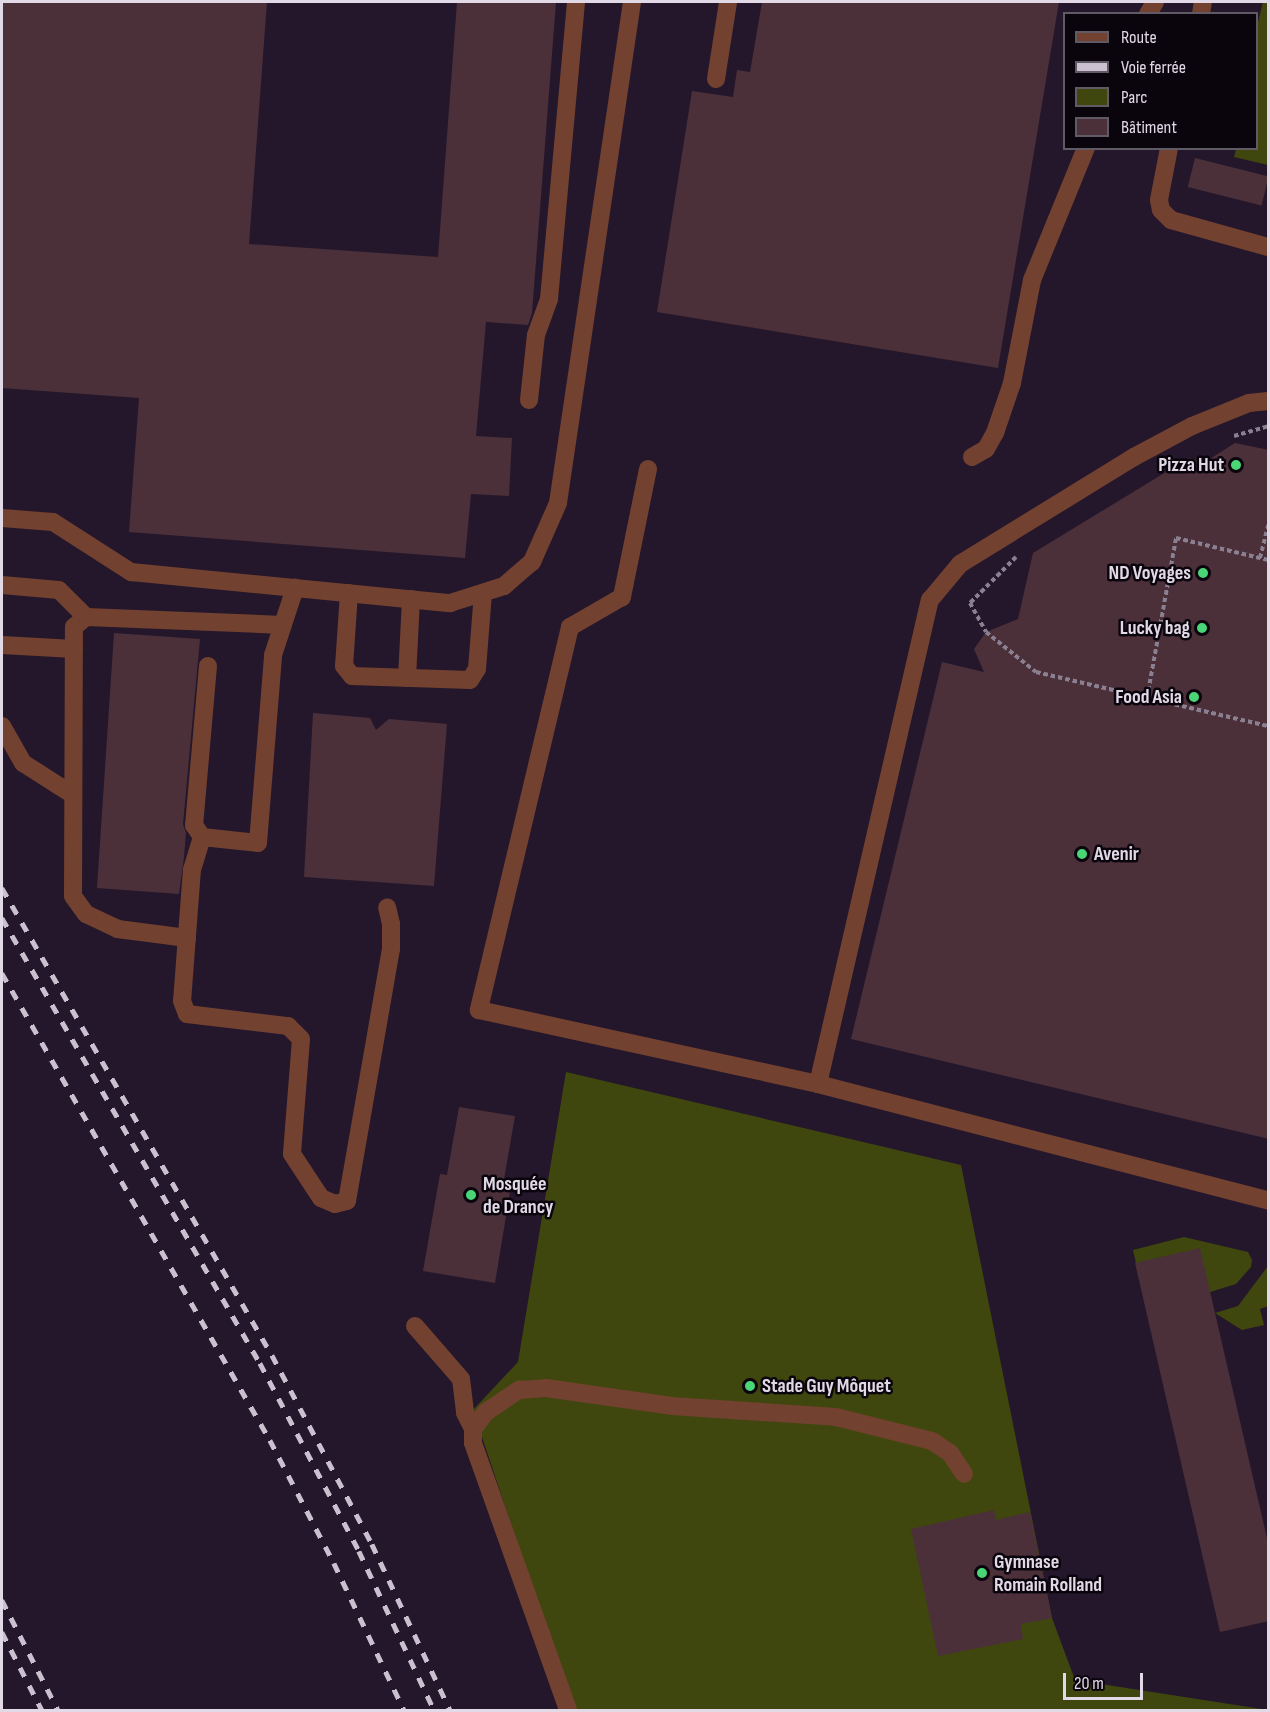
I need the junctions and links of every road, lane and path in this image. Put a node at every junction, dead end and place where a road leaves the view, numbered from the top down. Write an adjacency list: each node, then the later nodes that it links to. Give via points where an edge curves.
1 (576, 2): 8 (lane, via 549,299 536,335)
2 (632, 2): 22 (lane, via 558,503 532,562 504,586)
3 (728, 2): 4 (lane)
4 (716, 79)
5 (1085, 150): 12 (lane, via 1032,280 1012,383 995,433 987,449)
6 (1169, 150): 7 (lane, via 1159,200 1161,210 1171,220)
7 (1269, 247)
8 (529, 400)
9 (1269, 401): 37 (lane, via 1249,403 1191,426 1134,458 960,564 930,600)
10 (1269, 426): 11 (path)
11 (1232, 436)
12 (972, 457)
13 (648, 469): 37 (lane, via 622,597 570,627 479,1010)
14 (2, 518): 20 (lane, via 53,522 131,572)
15 (1269, 525): 17 (path)
16 (1021, 553): 30 (path, via 970,603 986,632 1036,672)
17 (1260, 558): 18 (path); 30 (path, via 1176,538)
18 (1269, 560)
19 (2, 585): 24 (lane, via 59,590)
20 (295, 588): 21 (lane); 25 (lane)
21 (349, 593): 23 (lane); 29 (lane, via 344,666 352,676)
22 (483, 593): 23 (lane, via 450,603); 29 (lane, via 477,669 470,680)
23 (411, 599): 29 (lane)
24 (86, 617): 25 (lane); 27 (lane, via 74,627)
25 (283, 625): 34 (lane, via 273,655 258,843)
26 (2, 645): 27 (lane)
27 (74, 649): 33 (lane)
28 (207, 666): 34 (lane, via 194,825)
29 (407, 678)
30 (1147, 698): 32 (path)
31 (2, 726): 33 (lane, via 23,763)
32 (1269, 726)
33 (73, 795): 36 (lane, via 73,896 86,914 118,929)
34 (202, 837): 36 (lane, via 192,869)
35 (387, 907): 36 (lane, via 391,949 347,1201 334,1204 321,1198 292,1154 301,1039 288,1026 186,1014 182,1000)
36 (187, 938)
37 (818, 1084): 38 (lane)
38 (1269, 1200)
39 (416, 1326): 40 (lane, via 461,1379 465,1413)
40 (473, 1429): 41 (lane, via 486,1412 519,1390 546,1388 672,1406 836,1418 932,1441 950,1453); 42 (lane, via 473,1443)
41 (964, 1474)
42 (568, 1710)

